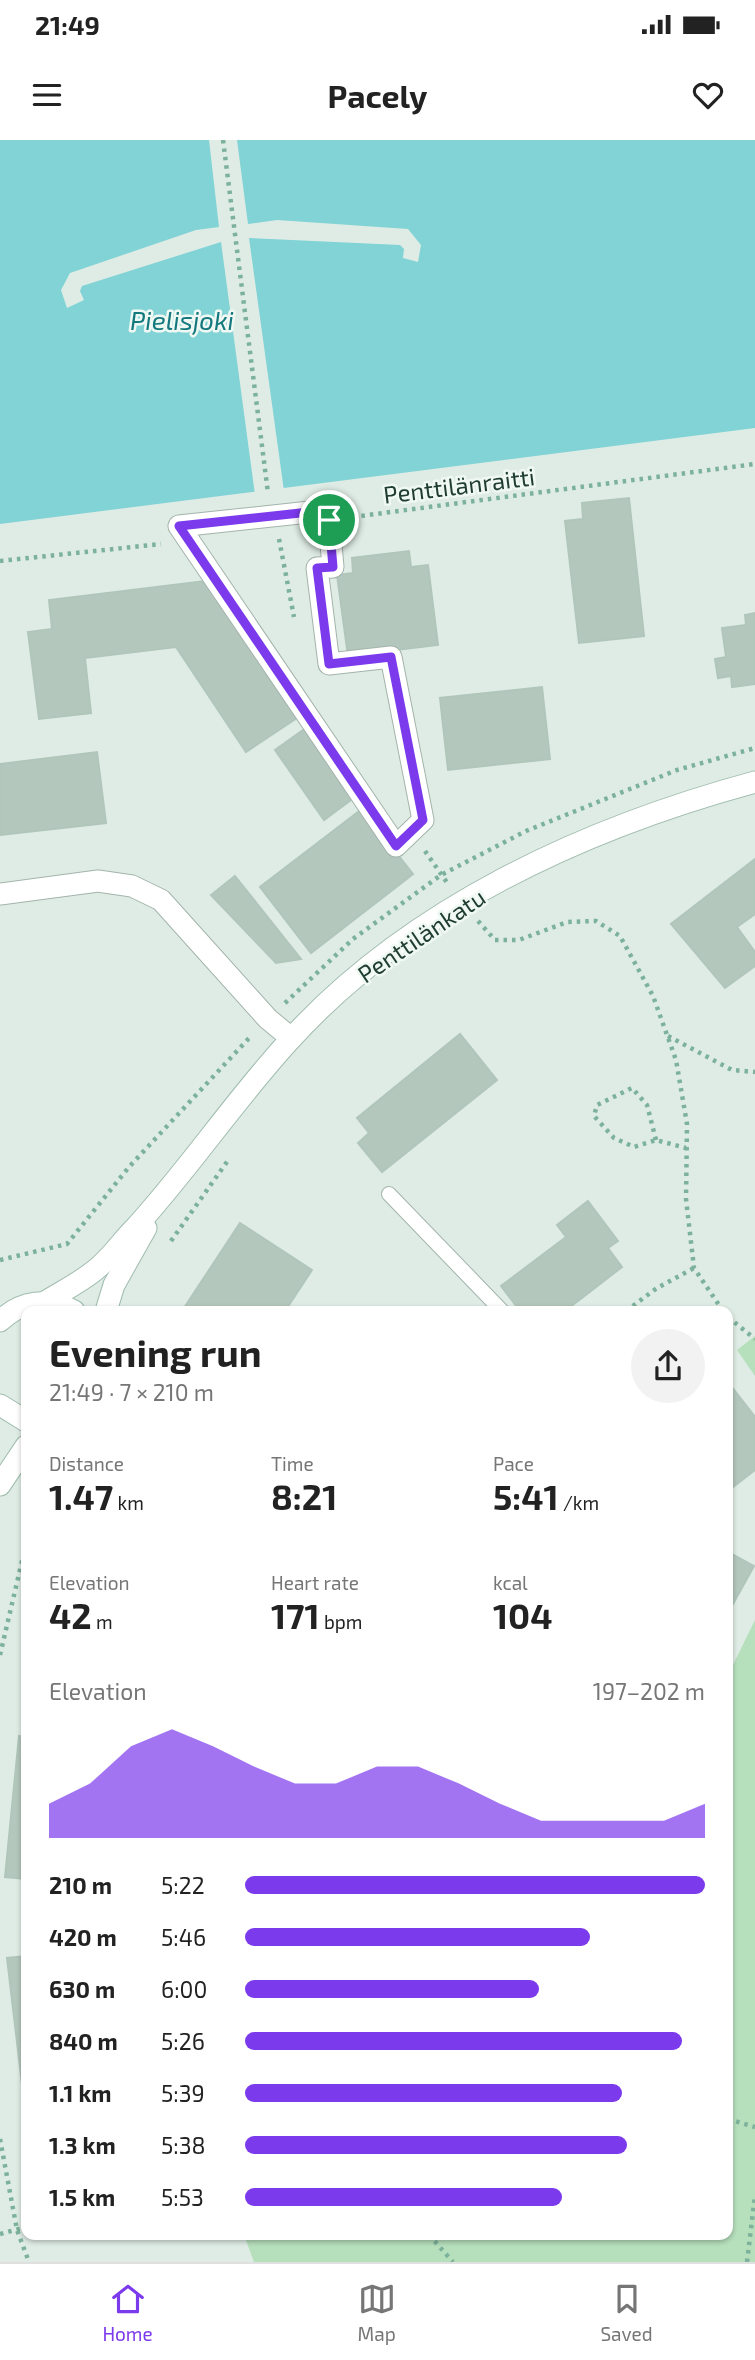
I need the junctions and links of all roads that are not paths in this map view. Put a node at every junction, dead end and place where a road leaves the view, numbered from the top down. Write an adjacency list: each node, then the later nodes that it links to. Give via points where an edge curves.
1 (755, 782): 4 (street, Penttilänkatu, via 685,801 603,833 462,902 369,964)
2 (411, 831): 2 (street, via 396,846 179,526 328,510 333,567 317,568 329,664 391,657 423,820)
3 (0, 894): 4 (street, via 98,881 132,886 161,900 268,1019)
4 (291, 1038): 6 (street, Penttilänkatu)
5 (389, 1194): 10 (lane)
6 (163, 1197): 7 (street, Penttilänkatu, via 96,1270); 9 (street, Penttilänkatu, via 114,1285)
7 (45, 1302): 8 (street); 11 (street)
8 (58, 1306)
9 (108, 1306)
10 (497, 1306)
11 (9, 1307): 12 (street)
12 (0, 1321)
13 (0, 1405): 14 (street)
14 (21, 1418)
15 (21, 1454): 16 (street)
16 (0, 1485)

